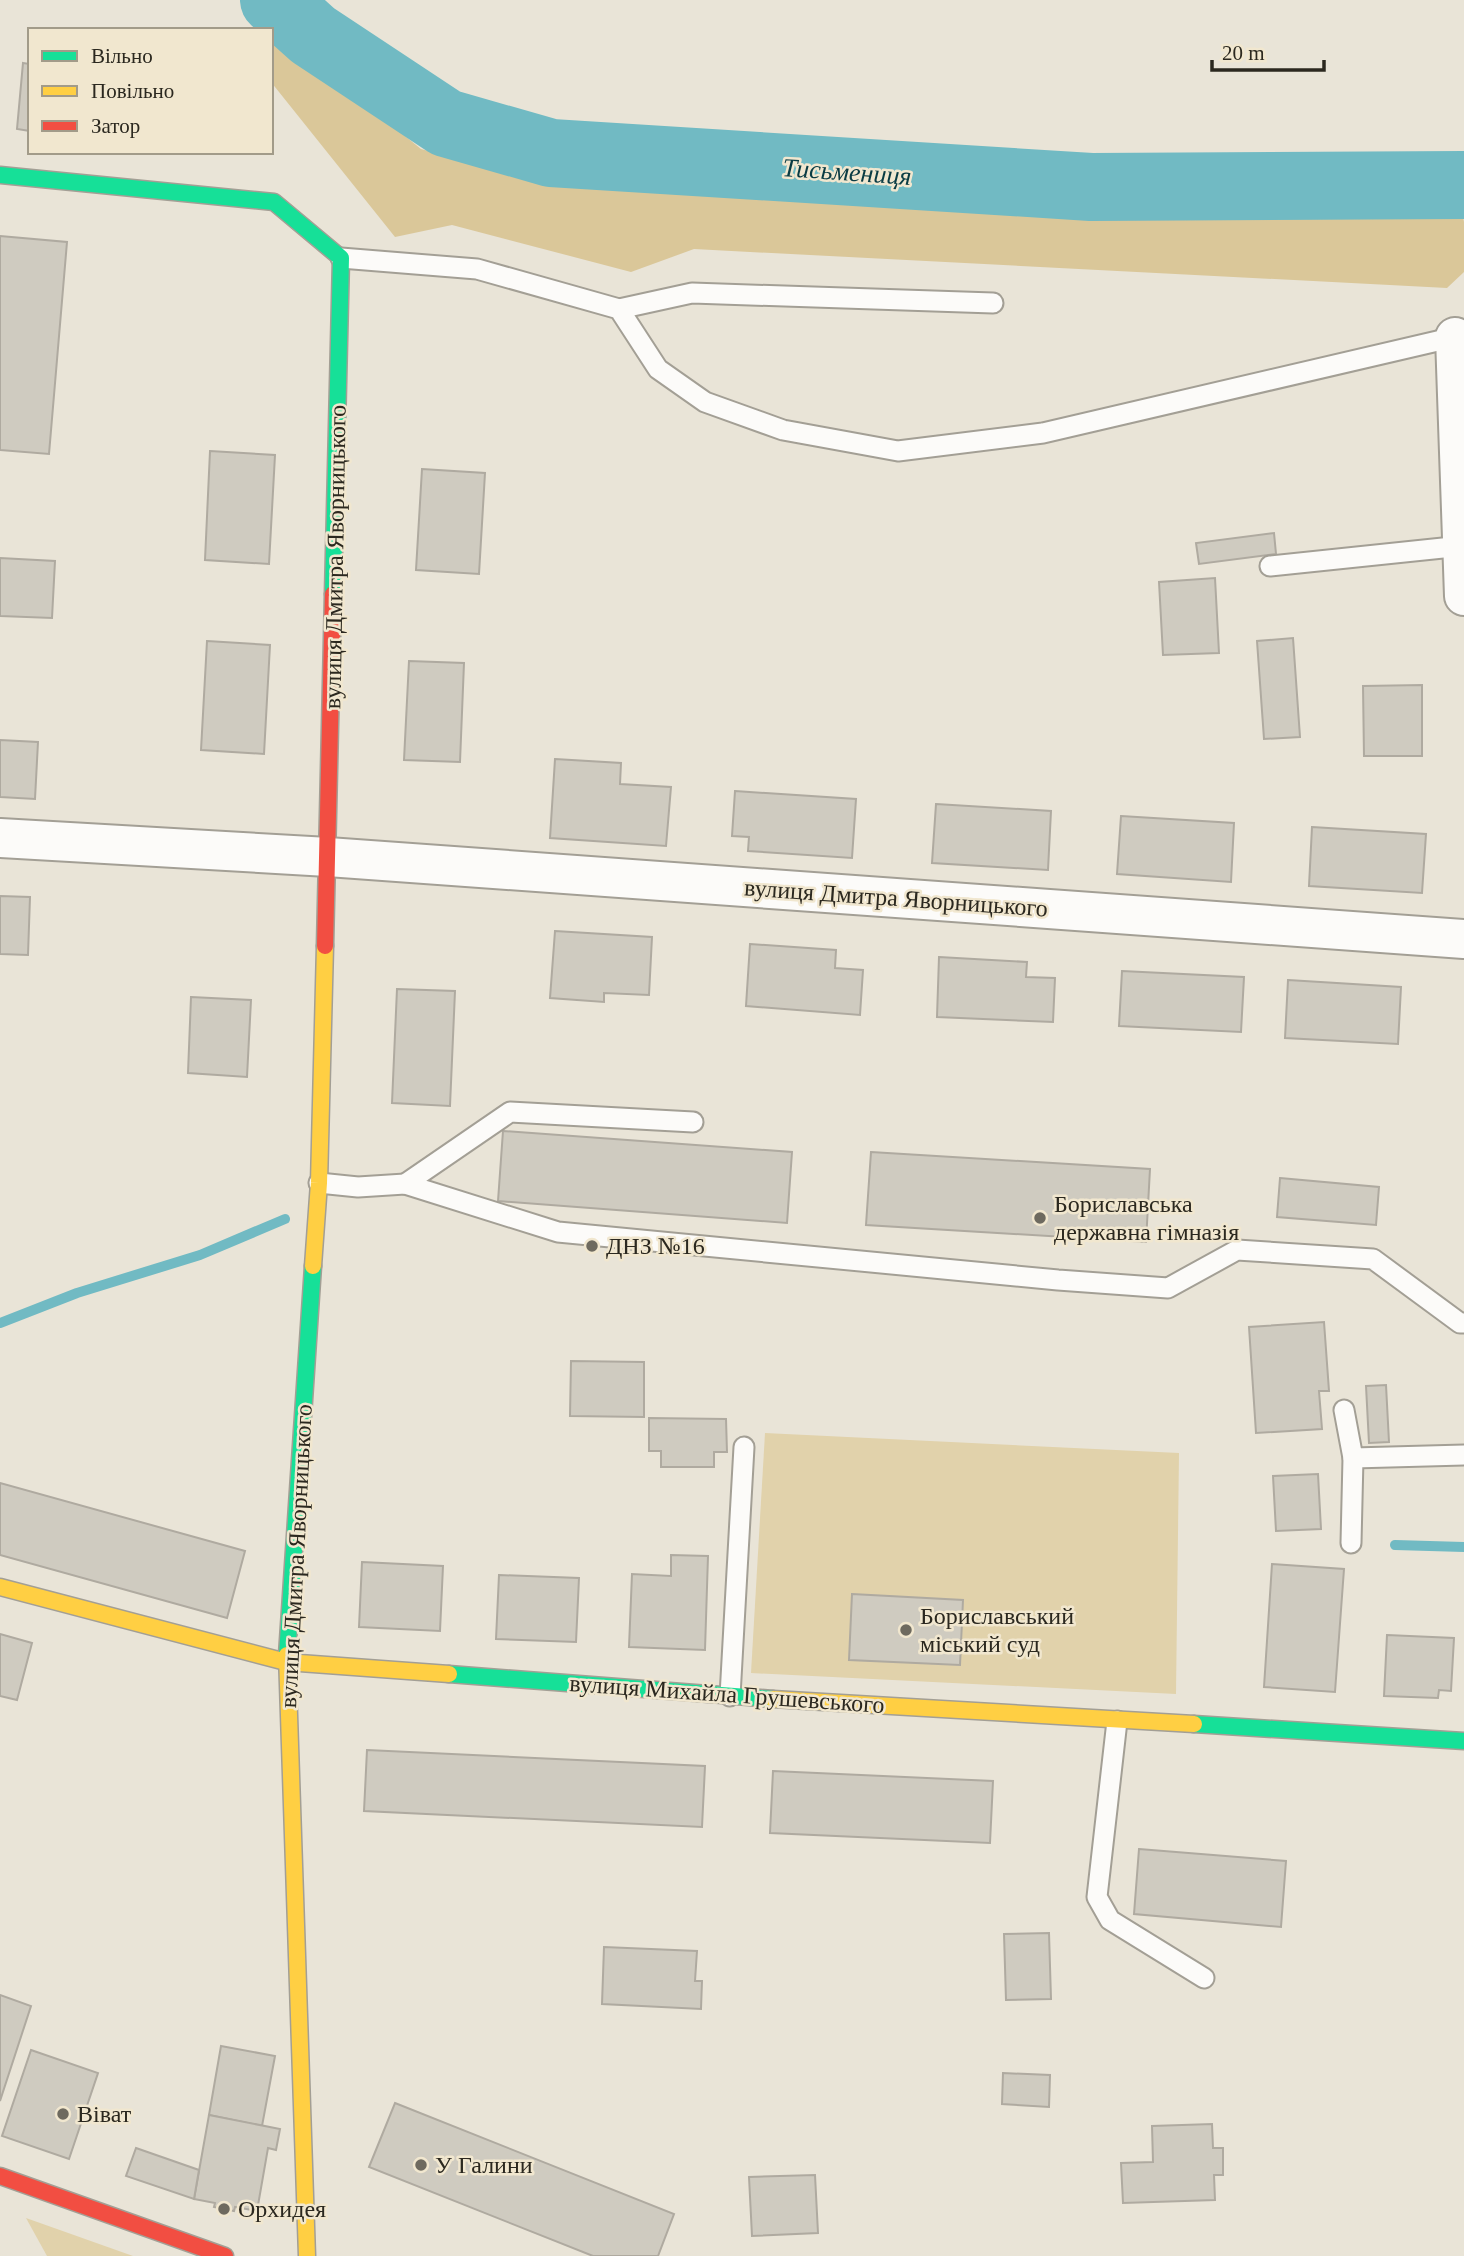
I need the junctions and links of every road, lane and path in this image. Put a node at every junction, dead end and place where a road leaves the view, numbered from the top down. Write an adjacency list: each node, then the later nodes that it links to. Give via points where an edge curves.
1 (0, 175): 2 (street, via 274,202)
2 (341, 258): 4 (lane, via 477,269); 10 (street, вулиця Дмитра Яворницького)
3 (993, 303): 4 (lane, via 692,292)
4 (619, 309): 5 (lane, via 658,369 705,402 783,430 898,451 1043,433)
5 (1460, 335): 6 (street)
6 (1462, 546): 7 (lane); 8 (street)
7 (1270, 566)
8 (1464, 596)
9 (0, 838): 10 (street, вулиця Дмитра Яворницького)
10 (328, 857): 11 (street, вулиця Дмитра Яворницького); 13 (street, вулиця Дмитра Яворницького)
11 (1464, 939)
12 (692, 1122): 14 (lane, via 510,1112)
13 (319, 1183): 14 (lane, via 358,1187); 22 (street, вулиця Дмитра Яворницького)
14 (405, 1184): 15 (lane, via 558,1232 1058,1280 1168,1288 1237,1250 1373,1259)
15 (1464, 1323)
16 (1344, 1410): 19 (lane)
17 (744, 1447): 23 (lane)
18 (1464, 1455): 19 (lane)
19 (1353, 1458): 20 (lane)
20 (1351, 1543)
21 (0, 1587): 22 (street, вулиця Михайла Грушевського)
22 (286, 1662): 23 (street, вулиця Михайла Грушевського); 29 (street, вулиця Дмитра Яворницького)
23 (730, 1696): 24 (street, вулиця Михайла Грушевського)
24 (1117, 1721): 25 (street, вулиця Михайла Грушевського); 26 (lane, via 1097,1897 1110,1920)
25 (1464, 1741)
26 (1204, 1978)
27 (0, 2176): 28 (street)
28 (225, 2256)
29 (307, 2256)

